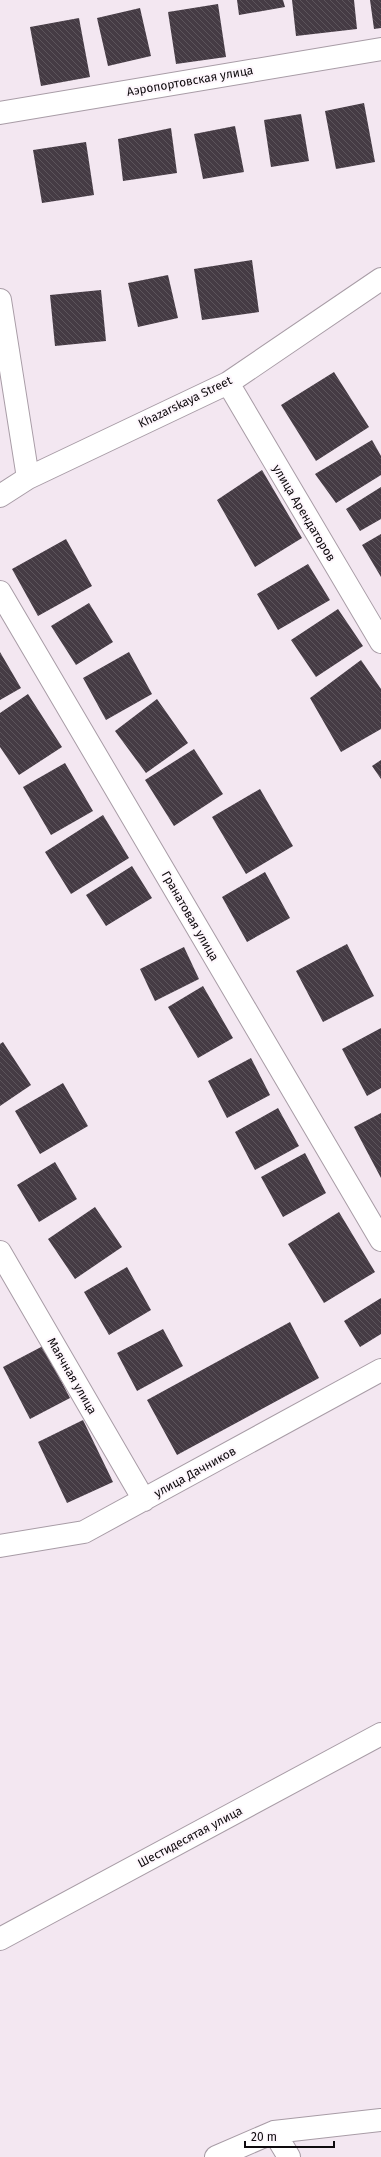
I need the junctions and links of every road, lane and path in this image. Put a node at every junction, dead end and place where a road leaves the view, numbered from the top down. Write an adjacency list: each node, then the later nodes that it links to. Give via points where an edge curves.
1 (381, 49): 2 (street, Аэропортовская улица)
2 (0, 113)
3 (381, 279): 5 (street, Khazarskaya Street)
4 (0, 300): 6 (street)
5 (228, 383): 6 (street, Khazarskaya Street); 9 (street, улица Арендаторов)
6 (28, 478): 7 (street, Khazarskaya Street)
7 (0, 496)
8 (0, 592): 10 (street, Гранатовая улица)
9 (381, 642)
10 (381, 1240)
11 (0, 1252): 13 (street, Маячная улица)
12 (381, 1370): 13 (street, улица Дачников)
13 (144, 1500): 14 (street, улица Дачников, via 84,1532)
14 (0, 1546)
15 (381, 1734): 16 (street, Шестидесятая улица)
16 (0, 1939)
17 (381, 2120): 18 (street)
18 (274, 2132): 19 (street); 20 (street)
19 (216, 2157)
20 (289, 2157)

